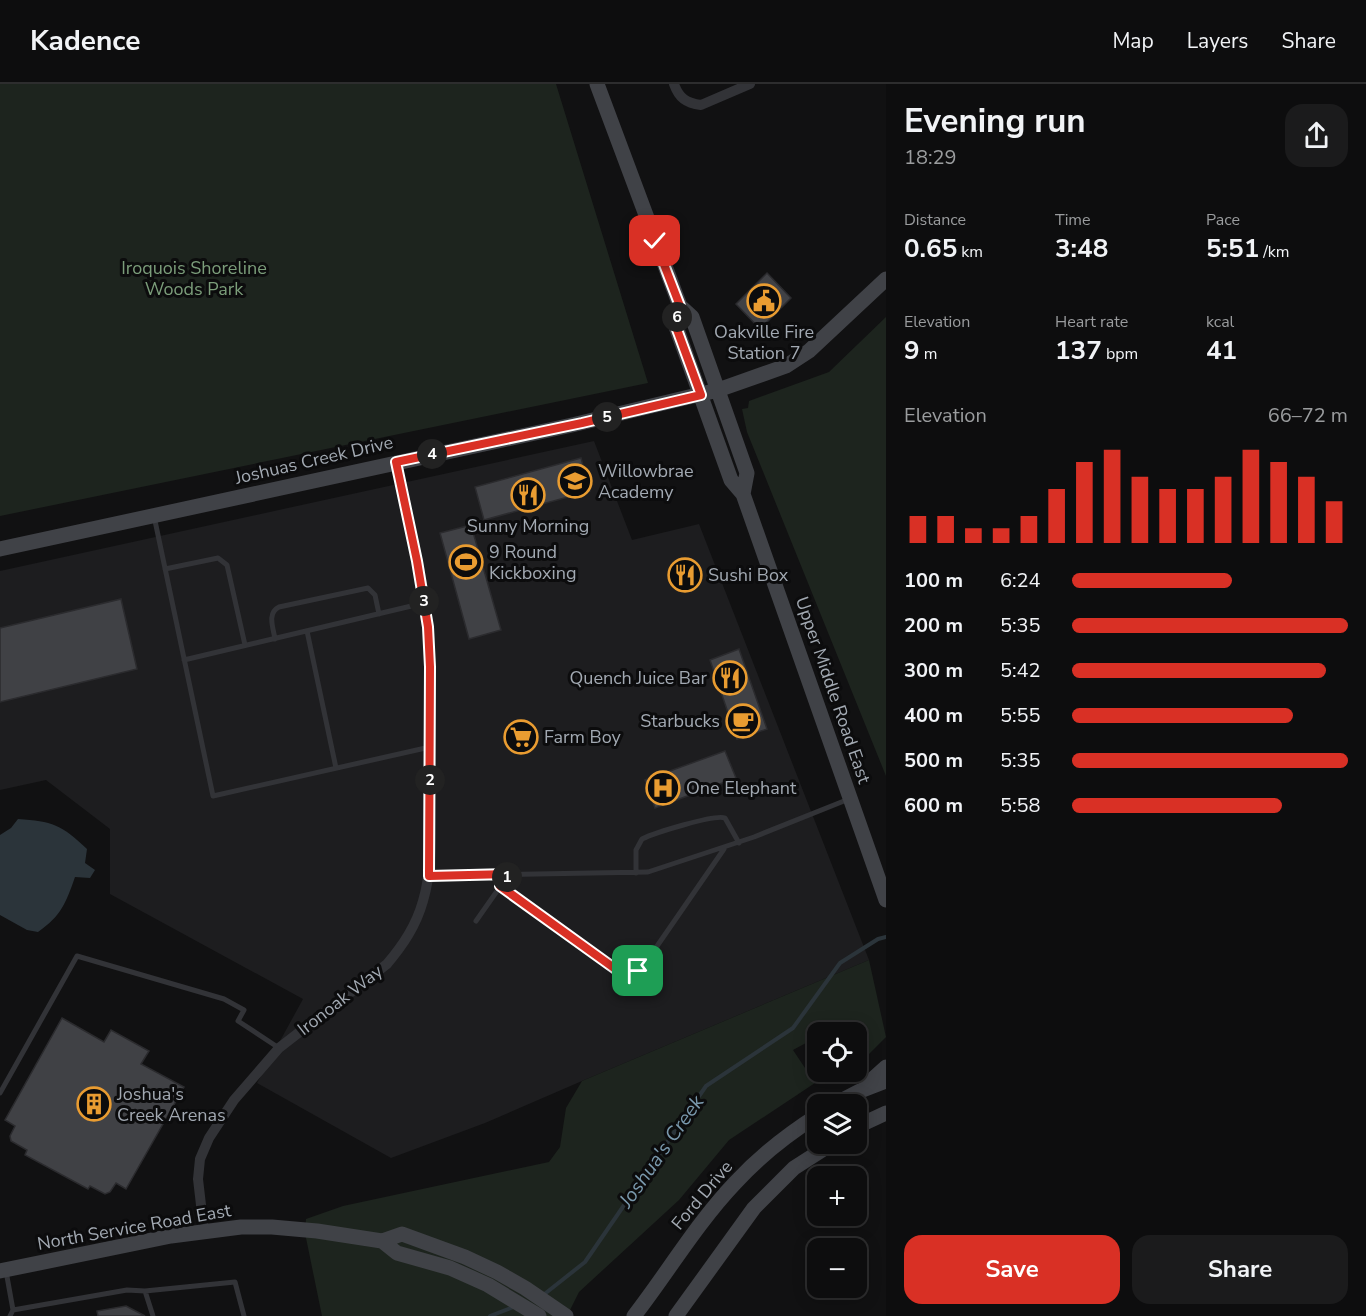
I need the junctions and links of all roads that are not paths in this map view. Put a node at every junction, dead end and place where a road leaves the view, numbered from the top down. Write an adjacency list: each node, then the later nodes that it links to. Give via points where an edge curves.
1 (597, 84): 5 (main road, Upper Middle Road East)
2 (674, 84): 3 (street, via 682,98 701,105)
3 (750, 84)
4 (886, 279): 6 (main road, Joshuas Creek Drive, via 809,351 786,366)
5 (680, 306): 6 (main road, Upper Middle Road East, via 692,316); 7 (main road, Upper Middle Road East, via 675,324)
6 (718, 390): 7 (main road, Joshuas Creek Drive); 9 (main road, Upper Middle Road East, via 747,473)
7 (701, 395): 8 (main road, Joshuas Creek Drive); 9 (main road, Upper Middle Road East, via 731,480)
8 (396, 462): 10 (main road, Joshuas Creek Drive); 13 (street, Ironoak Way)
9 (743, 494): 21 (main road, Upper Middle Road East)
10 (154, 515): 11 (main road, Joshuas Creek Drive); 12 (lane)
11 (0, 549)
12 (165, 569): 17 (lane, via 223,560); 18 (lane)
13 (424, 603): 14 (lane); 19 (street, Ironoak Way, via 429,645)
14 (379, 614): 15 (lane); 16 (lane, via 375,595 368,588 279,607 271,615)
15 (307, 631): 16 (lane); 20 (lane)
16 (275, 639): 17 (lane)
17 (245, 645): 18 (lane)
18 (184, 660): 20 (lane, via 213,796)
19 (430, 747): 20 (lane); 26 (street, Ironoak Way)
20 (336, 768)
21 (850, 798): 22 (lane); 28 (main road, Upper Middle Road East)
22 (739, 843): 23 (lane); 24 (lane, via 725,818 702,820 642,839 636,850)
23 (724, 848): 24 (lane); 27 (lane, via 634,974 621,973)
24 (636, 873): 25 (lane)
25 (509, 874): 26 (lane); 27 (lane)
26 (429, 876): 30 (street, Ironoak Way, via 412,929 394,955)
27 (500, 886): 29 (lane)
28 (886, 900)
29 (476, 921)
30 (279, 1048): 34 (lane, via 238,1021 244,1010 224,999 77,956); 40 (street, Ironoak Way, via 234,1100 200,1159 198,1179)
31 (886, 1067): 33 (main road)
32 (886, 1081): 33 (main road)
33 (860, 1091): 35 (main road)
34 (0, 1093)
35 (854, 1094)
36 (886, 1113): 37 (main road)
37 (867, 1122)
38 (807, 1123): 49 (main road, Ford Drive, via 735,1182)
39 (815, 1154): 50 (main road, via 794,1168 754,1208)
40 (204, 1231): 41 (main road, North Service Road East); 42 (main road, North Service Road East, via 272,1227 382,1241 402,1234 465,1257)
41 (3, 1271): 44 (lane)
42 (493, 1279): 47 (main road, North Service Road East); 48 (main road, North Service Road East, via 525,1288)
43 (145, 1291): 44 (lane, via 113,1291); 45 (lane); 46 (lane, via 235,1282)
44 (12, 1313)
45 (153, 1316)
46 (244, 1316)
47 (539, 1316)
48 (566, 1316)
49 (634, 1316)
50 (676, 1316)

